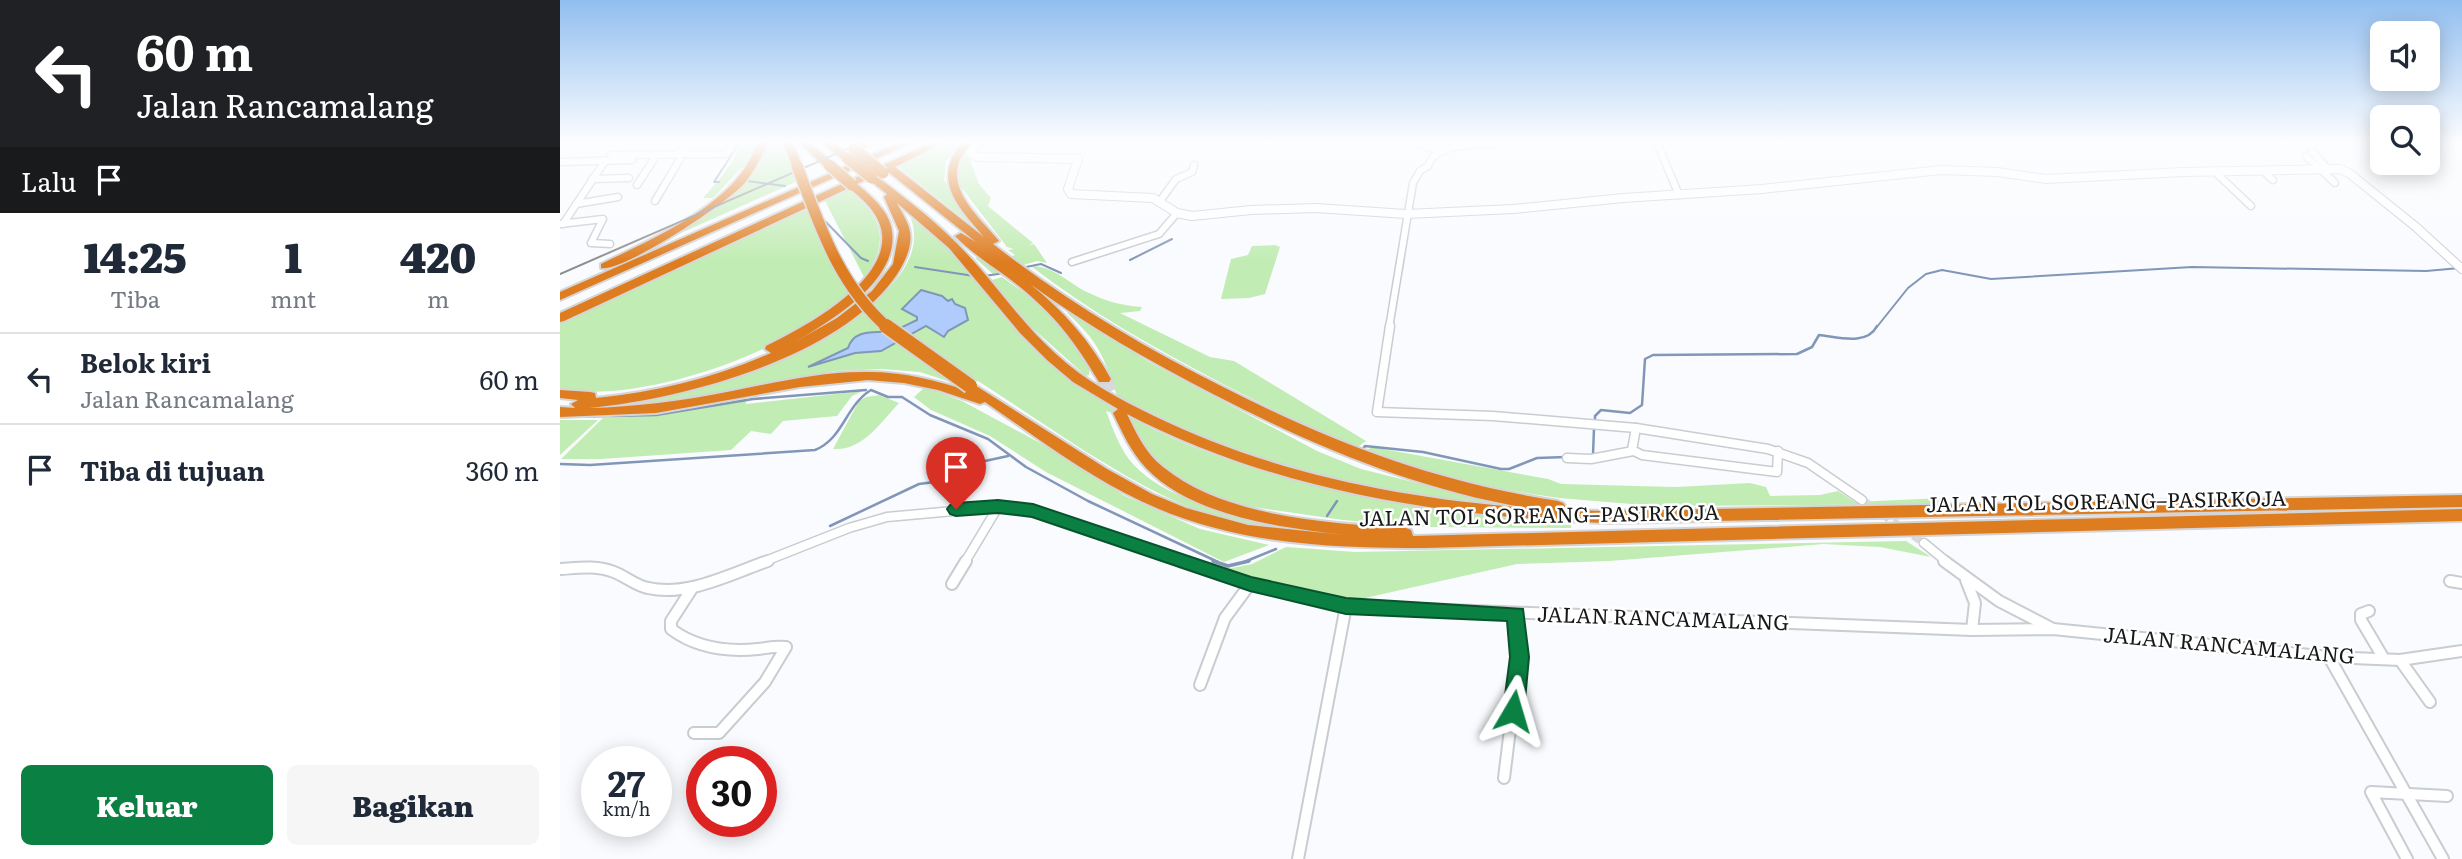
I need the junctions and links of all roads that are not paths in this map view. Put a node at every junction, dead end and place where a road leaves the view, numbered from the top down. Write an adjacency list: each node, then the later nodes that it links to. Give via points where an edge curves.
1 (590, 183): 25 (street)
2 (665, 183): 23 (street)
3 (735, 183): 34 (highway, via 707,209 646,246)
4 (799, 183): 34 (highway)
5 (804, 183): 40 (highway, bridge, via 832,255 859,298 908,344)
6 (815, 183): 35 (highway)
7 (835, 183): 36 (highway)
8 (850, 183): 41 (highway, bridge, via 884,221 886,250 866,283 825,319 753,358 687,380 611,395)
9 (851, 183): 38 (highway)
10 (882, 183): 42 (highway, via 901,214 907,233 905,247 885,283 841,321 779,356 707,382 641,397)
11 (886, 183): 53 (highway, JALAN TOL SOREANG–PASIRKOJA, via 966,259 1027,335 1083,382 1216,449 1369,493 1468,508 1580,517)
12 (890, 183): 31 (highway)
13 (952, 183): 31 (highway)
14 (1070, 183): 24 (street, via 1071,194)
15 (1172, 183): 24 (street)
16 (1415, 183): 28 (street)
17 (1674, 183): 21 (street)
18 (1830, 183): 21 (street)
19 (2227, 183): 26 (street)
20 (2362, 183): 33 (street)
21 (1679, 195): 28 (street)
22 (618, 197): 25 (street)
23 (655, 201)
24 (1160, 201): 27 (street)
25 (576, 204): 29 (street)
26 (2251, 206)
27 (1177, 213): 28 (street, via 1192,216 1316,208); 32 (street, via 1159,234)
28 (1406, 214): 45 (street, via 1377,412)
29 (562, 224): 30 (street, via 603,219 591,243)
30 (610, 244)
31 (1001, 258): 37 (highway); 37 (highway, via 1029,276)
32 (1072, 262)
33 (2460, 267)
34 (560, 288)
35 (560, 296)
36 (560, 306)
37 (1066, 311): 39 (highway); 53 (highway, via 1275,420 1409,475 1513,501)
38 (560, 318)
39 (1104, 379)
40 (968, 390): 43 (highway, via 914,378 859,374 687,404); 54 (highway, JALAN TOL SOREANG–PASIRKOJA, via 1146,497 1254,533 1356,542)
41 (560, 394)
42 (560, 405)
43 (560, 412)
44 (1120, 413): 54 (highway, via 1141,453 1157,470 1190,493 1226,506 1374,532)
45 (1636, 428): 46 (street); 47 (street)
46 (1633, 451): 47 (street, via 1777,472); 48 (street, via 1591,459)
47 (1778, 451): 49 (street, via 1808,463)
48 (1567, 458)
49 (1862, 500)
50 (2462, 500): 53 (highway, JALAN TOL SOREANG–PASIRKOJA)
51 (998, 507): 60 (street); 61 (street, JALAN RANCAMALANG, via 1033,511); 62 (street, JALAN RANCAMALANG, via 908,513 868,521)
52 (2462, 515): 54 (highway, JALAN TOL SOREANG–PASIRKOJA)
53 (1685, 517)
54 (1561, 537)
55 (1924, 543): 57 (street)
56 (560, 569): 62 (street, JALAN RANCAMALANG, via 604,569 656,590)
57 (1966, 580): 66 (street, via 2014,612); 67 (street, via 1975,603)
58 (2450, 581): 59 (street)
59 (2462, 583)
60 (952, 584)
61 (1250, 584): 63 (street, JALAN RANCAMALANG); 72 (street, via 1225,618)
62 (693, 587): 74 (street, via 671,621 671,629 682,639 731,649 786,647 769,677 719,733)
63 (1346, 606): 65 (street, JALAN RANCAMALANG); 78 (street)
64 (2369, 611): 69 (street, via 2361,617)
65 (1517, 614): 67 (street, JALAN RANCAMALANG); 75 (street, via 1519,657)
66 (2053, 629): 67 (street, JALAN RANCAMALANG); 70 (street, JALAN RANCAMALANG)
67 (1972, 630)
68 (2462, 651): 71 (street, JALAN RANCAMALANG)
69 (2382, 654): 70 (street, JALAN RANCAMALANG); 71 (street, JALAN RANCAMALANG)
70 (2329, 657): 76 (street)
71 (2400, 660): 73 (street)
72 (1200, 685)
73 (2430, 702)
74 (694, 733)
75 (1504, 778)
76 (2404, 794): 77 (street); 79 (street, via 2371,792); 80 (street)
77 (2447, 796)
78 (1298, 859)
79 (2407, 859)
80 (2443, 859)

